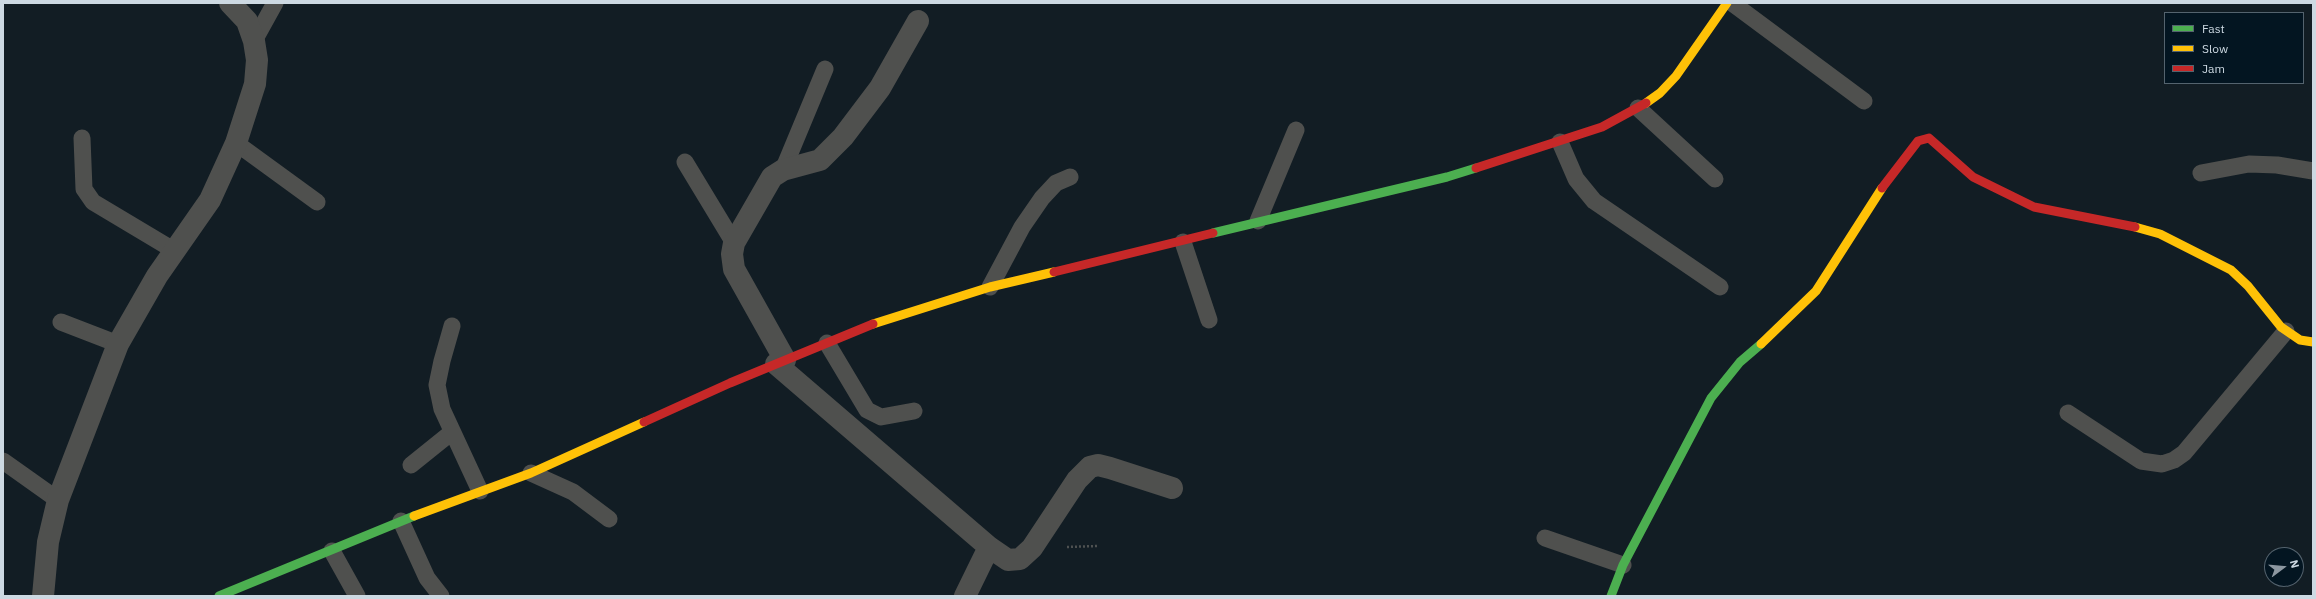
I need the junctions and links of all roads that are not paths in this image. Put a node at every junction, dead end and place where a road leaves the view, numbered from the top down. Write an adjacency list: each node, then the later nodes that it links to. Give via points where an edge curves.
1 (230, 3): 6 (street, via 247,21)
2 (275, 3): 6 (lane)
3 (1727, 3): 9 (street, via 1676,76 1660,93)
4 (1732, 3): 8 (lane)
5 (918, 21): 15 (street, via 880,88 843,137 820,160)
6 (254, 41): 13 (street, via 257,60 255,84)
7 (825, 69): 15 (lane)
8 (1864, 101)
9 (1638, 108): 12 (street, via 1602,127); 19 (lane)
10 (1296, 130): 21 (lane)
11 (82, 138): 24 (lane, via 84,189 93,202)
12 (1560, 142): 21 (street, via 1447,177); 26 (lane, via 1576,179 1594,201)
13 (236, 143): 20 (lane); 24 (street, via 210,200)
14 (685, 162): 23 (lane)
15 (783, 170): 23 (street, via 772,177)
16 (2313, 171): 17 (lane, via 2277,165 2249,164)
17 (2201, 173)
18 (1070, 177): 25 (lane, via 1056,183 1042,198 1022,227)
19 (1715, 179)
20 (317, 202)
21 (1258, 221): 22 (street)
22 (1183, 242): 25 (street); 27 (lane)
23 (734, 243): 34 (street, via 734,269)
24 (175, 251): 33 (street, via 157,276)
25 (990, 286): 32 (street, via 862,328)
26 (1720, 288)
27 (1209, 320)
28 (61, 322): 33 (lane)
29 (452, 326): 37 (lane, via 437,385 442,409)
30 (2286, 331): 31 (street, via 2300,340); 36 (lane, via 2184,453 2174,460 2162,464 2141,461); 49 (street, via 2231,270 2192,248 2160,234 2118,222 2034,207 1973,177 1929,138 1918,141 1879,192 1816,290 1782,326 1740,362 1711,398)
31 (2313, 342)
32 (827, 343): 34 (street); 35 (lane, via 867,410 881,417)
33 (118, 344): 43 (street)
34 (781, 362): 40 (street); 47 (street)
35 (914, 411)
36 (2068, 413)
37 (452, 432): 39 (lane); 42 (lane)
38 (3, 461): 43 (lane)
39 (411, 465)
40 (530, 473): 42 (street); 44 (lane, via 573,492)
41 (1172, 488): 47 (street, via 1110,468 1098,465 1090,467 1077,480 1032,548 1020,559 1008,560)
42 (480, 491): 45 (street)
43 (58, 500): 50 (street, via 48,542)
44 (609, 518)
45 (401, 521): 48 (street); 53 (lane, via 427,578)
46 (1545, 538): 49 (lane)
47 (989, 547): 54 (street)
48 (332, 551): 51 (street); 52 (lane)
49 (1623, 565): 55 (street)
50 (43, 596)
51 (219, 596)
52 (357, 596)
53 (442, 596)
54 (964, 596)
55 (1611, 596)

